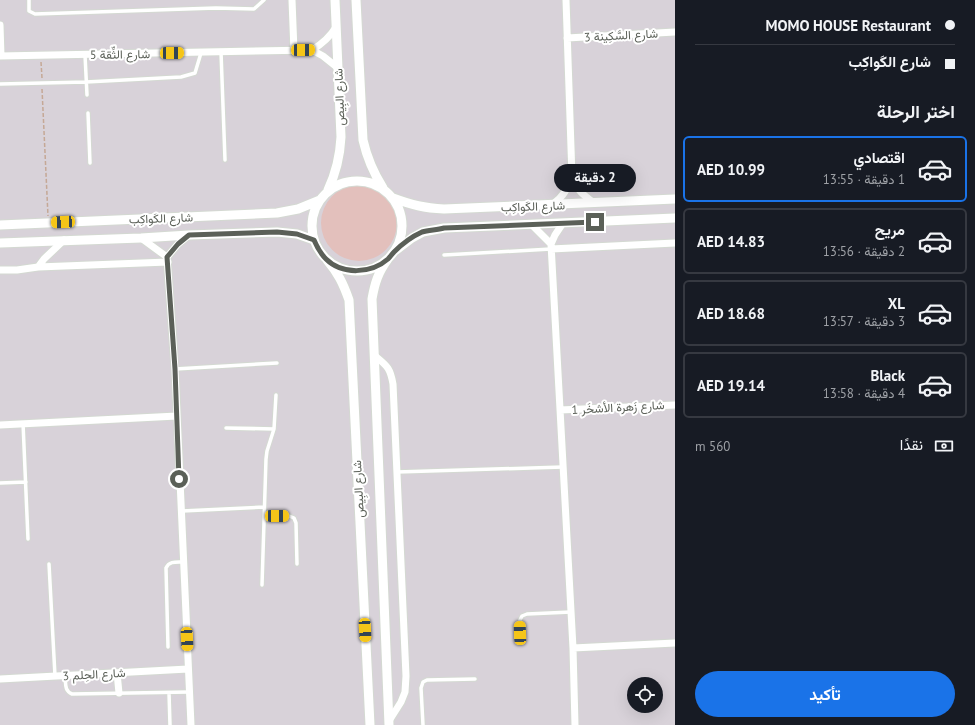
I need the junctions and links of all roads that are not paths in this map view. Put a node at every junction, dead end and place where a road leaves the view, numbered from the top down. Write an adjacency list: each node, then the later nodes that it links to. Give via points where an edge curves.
1 (29, 0): 2 (lane, via 29,11 35,14 254,9)
2 (264, 0)
3 (292, 0): 12 (street)
4 (335, 0): 8 (street, شارع البِيص)
5 (356, 0): 25 (street, شارع البِيص, via 363,140 371,168)
6 (566, 0): 10 (street)
7 (0, 25): 16 (street)
8 (336, 27): 11 (street, via 324,42); 17 (street, شارع البِيص)
9 (675, 32): 10 (street, شارع السَّكِينة 3)
10 (567, 38): 24 (street)
11 (312, 50): 12 (street, شارع الثِّقة 5); 17 (street)
12 (294, 51): 14 (street, شارع الثِّقة 5)
13 (201, 52): 14 (street, شارع الثِّقة 5); 15 (street, شارع الثِّقة 5); 18 (lane, via 195,72 181,77)
14 (221, 52): 22 (lane)
15 (85, 55): 16 (street, شارع الثِّقة 5); 18 (lane)
16 (1, 56)
17 (338, 68): 26 (street, شارع البِيص, via 341,148 336,170)
18 (86, 82): 19 (lane); 20 (lane)
19 (0, 84)
20 (87, 95)
21 (88, 113): 23 (lane)
22 (226, 160)
23 (90, 163)
24 (572, 177): 30 (street, via 578,189); 31 (street, via 567,190)
25 (382, 188): 26 (street, via 360,180 348,181); 27 (street)
26 (327, 191): 29 (street)
27 (393, 198): 31 (street, شارع الكَواكِب, via 428,208 444,209); 43 (street, via 401,213 403,230)
28 (675, 199): 30 (street, شارع الكَواكِب)
29 (320, 200): 34 (street, شارع الكَواكِب, via 298,209 277,213); 39 (street, via 314,209 312,219)
30 (594, 203): 31 (street, شارع الكَواكِب)
31 (552, 205)
32 (675, 218): 33 (street, شارع الكَواكِب)
33 (563, 223): 35 (street, شارع الكَواكِب); 42 (street)
34 (0, 225)
35 (532, 225): 42 (street); 43 (street, شارع الكَواكِب, via 444,228 423,232)
36 (189, 235): 37 (street, شارع الكَواكِب); 39 (street, شارع الكَواكِب, via 277,232 297,234); 45 (street, via 178,244)
37 (141, 238): 38 (street, شارع الكَواكِب); 45 (street)
38 (64, 240): 40 (street, شارع الكَواكِب); 48 (street)
39 (314, 240): 47 (street)
40 (0, 243)
41 (675, 243): 42 (street)
42 (551, 246): 44 (lane); 55 (street)
43 (395, 251): 46 (street)
44 (444, 255)
45 (168, 259): 48 (street); 52 (street)
46 (388, 259): 47 (street, via 377,266 358,271 338,267); 50 (street, شارع البِيص, via 375,284 372,299)
47 (327, 260): 90 (street, شارع البِيص, via 337,272 349,300)
48 (38, 267): 49 (street)
49 (0, 270)
50 (374, 355): 62 (street, via 388,367 392,375); 87 (street, شارع البِيص)
51 (277, 363): 52 (lane)
52 (175, 369): 56 (street)
53 (276, 395): 60 (lane)
54 (675, 405): 55 (street, شارع زَهرة الأشخَر 1)
55 (560, 410): 61 (street)
56 (176, 416): 57 (street); 66 (street)
57 (23, 423): 58 (street); 63 (lane)
58 (0, 424)
59 (226, 428): 60 (lane)
60 (274, 429): 65 (lane, via 267,451)
61 (563, 467): 62 (lane); 73 (street)
62 (397, 472): 87 (street, via 406,676 405,692)
63 (26, 482): 64 (lane); 68 (lane)
64 (0, 483)
65 (264, 507): 66 (lane); 67 (lane)
66 (181, 511): 69 (street)
67 (264, 516): 71 (lane, via 294,518); 72 (lane)
68 (28, 539)
69 (183, 562): 76 (lane, via 168,564 166,568); 78 (street)
70 (49, 564): 80 (lane)
71 (297, 564)
72 (262, 585)
73 (570, 612): 74 (lane, via 522,616); 77 (street)
74 (520, 643)
75 (675, 643): 77 (street)
76 (168, 647)
77 (572, 648): 92 (street)
78 (188, 669): 79 (street, شارع الحِلم 3); 84 (street)
79 (117, 673): 81 (street, شارع الحِلم 3); 85 (street)
80 (55, 676): 81 (street, شارع الحِلم 3); 82 (street, شارع الحِلم 3)
81 (65, 676): 85 (lane, via 66,688 72,694)
82 (0, 679)
83 (475, 679): 91 (lane, via 423,682)
84 (189, 692): 86 (lane); 89 (street)
85 (118, 693): 86 (lane)
86 (169, 693): 88 (lane)
87 (389, 723)
88 (170, 725)
89 (191, 725)
90 (370, 725)
91 (423, 725)
92 (575, 725)

